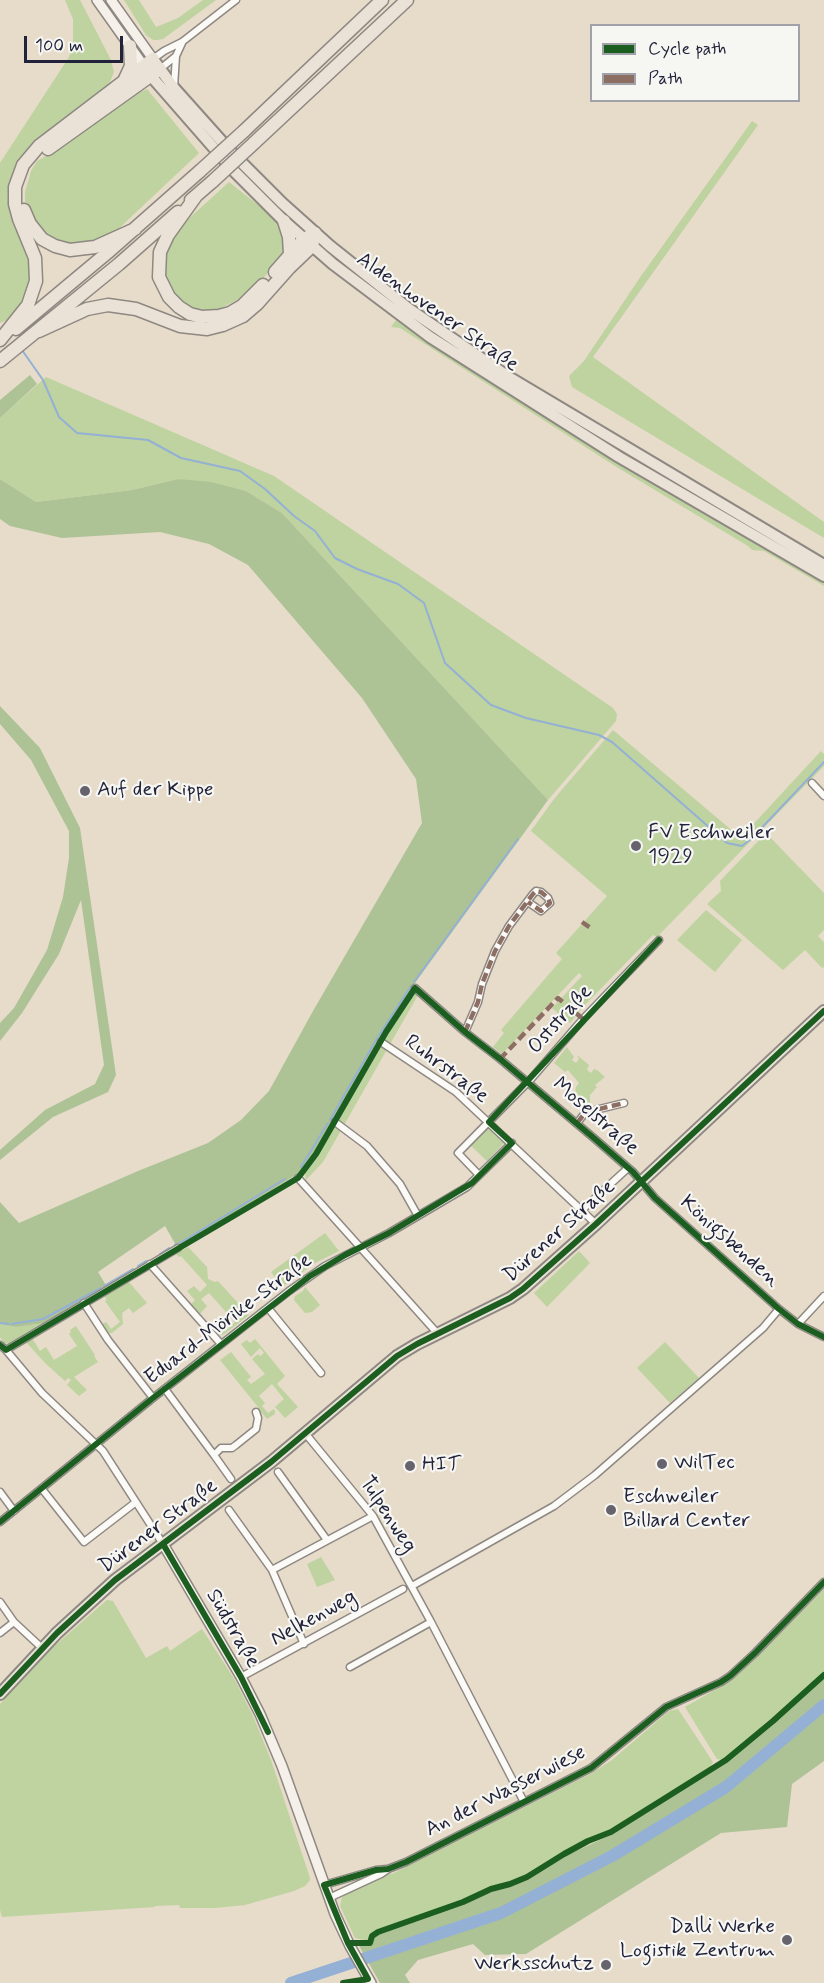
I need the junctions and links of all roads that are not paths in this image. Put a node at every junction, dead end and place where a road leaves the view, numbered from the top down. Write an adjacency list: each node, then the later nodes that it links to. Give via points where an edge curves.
1 (97, 0): 7 (main road, Aldenhovener Straße)
2 (111, 0): 9 (main road, Aldenhovener Straße)
3 (236, 0): 6 (street)
4 (382, 0): 14 (highway, bridge)
5 (407, 0): 12 (highway, bridge)
6 (182, 42): 8 (street); 9 (street, via 164,51)
7 (130, 46): 9 (main road, Aldenhovener Straße); 10 (highway, via 131,66)
8 (176, 56): 9 (street); 11 (street)
9 (152, 68): 10 (highway); 11 (main road, Aldenhovener Straße); 13 (main road, Aldenhovener Straße, via 234,171); 14 (highway, via 44,152 30,167 22,191 30,224 42,239 62,249 95,247)
10 (125, 80): 17 (highway, via 39,146 20,171 15,187 16,209 35,258 37,275)
11 (174, 88): 15 (main road, Aldenhovener Straße, via 282,203)
12 (196, 196): 16 (highway, via 168,236 159,257 162,285 183,310 207,317 230,313 248,301); 18 (highway)
13 (284, 221): 15 (main road, Aldenhovener Straße); 16 (highway)
14 (135, 229): 17 (highway)
15 (310, 239): 16 (highway); 18 (highway, via 248,312 223,325 207,329 180,326 129,307 108,305 87,309); 21 (main road, Aldenhovener Straße, via 507,376); 22 (main road, Aldenhovener Straße, via 430,337 619,457)
16 (290, 254)
17 (17, 324): 19 (highway)
18 (34, 335): 20 (highway)
19 (0, 341)
20 (3, 359)
21 (824, 565)
22 (824, 576)
23 (812, 783): 24 (street)
24 (824, 796)
25 (528, 902): 29 (street, via 495,951)
26 (659, 940): 31 (street, Oststraße)
27 (415, 987): 29 (street, Moselstraße)
28 (824, 1011): 40 (main road, Dürener Straße)
29 (465, 1032): 31 (street, Moselstraße)
30 (381, 1042): 34 (street, Ruhrstraße, via 456,1092)
31 (528, 1082): 34 (street, Oststraße); 35 (street, Moselstraße)
32 (624, 1103): 35 (street, via 585,1113)
33 (335, 1122): 42 (street, via 367,1146 400,1184)
34 (489, 1122): 36 (street, Ruhrstraße); 38 (street, Oststraße, via 458,1153)
35 (577, 1123): 37 (street, Moselstraße)
36 (512, 1143): 38 (street, Eduard-Mörike-Straße); 41 (street, Ruhrstraße)
37 (628, 1168): 40 (street, Moselstraße); 41 (street, Dürener Straße)
38 (479, 1175): 42 (street, Eduard-Mörike-Straße, via 467,1187)
39 (298, 1178): 44 (street)
40 (642, 1181): 43 (main road, Dürener Straße); 50 (street, Königsbenden, via 655,1198)
41 (582, 1210): 43 (street, Ruhrstraße)
42 (418, 1216): 44 (street, Eduard-Mörike-Straße)
43 (596, 1224): 52 (main road, Dürener Straße, via 510,1298)
44 (361, 1247): 49 (street, Eduard-Mörike-Straße, via 310,1276); 52 (street)
45 (178, 1248): 46 (street)
46 (150, 1264): 48 (street); 54 (street)
47 (824, 1296): 51 (street)
48 (84, 1303): 56 (street); 59 (street)
49 (268, 1308): 54 (street, Eduard-Mörike-Straße); 57 (street)
50 (779, 1309): 51 (street, Königsbenden); 77 (street, Königsbenden, via 763,1328 554,1506)
51 (798, 1324): 53 (street)
52 (438, 1334): 61 (main road, Dürener Straße, via 397,1356)
53 (824, 1337)
54 (221, 1344): 58 (street, Eduard-Mörike-Straße)
55 (0, 1345): 56 (street)
56 (6, 1350): 62 (street, via 42,1393)
57 (321, 1372)
58 (165, 1389): 59 (street, Eduard-Mörike-Straße); 63 (street, Eduard-Mörike-Straße)
59 (153, 1398): 62 (street, Eduard-Mörike-Straße)
60 (256, 1412): 63 (street, via 256,1429 232,1448 220,1448)
61 (305, 1433): 65 (main road, Dürener Straße); 71 (street, Tulpenweg)
62 (96, 1444): 66 (street, Eduard-Mörike-Straße); 68 (street)
63 (213, 1455): 65 (street, Dürener Straße)
64 (278, 1472): 73 (street)
65 (234, 1483): 74 (main road, Dürener Straße)
66 (42, 1489): 68 (street, via 84,1542); 70 (street, Eduard-Mörike-Straße)
67 (0, 1492): 70 (street)
68 (136, 1502): 74 (street)
69 (229, 1510): 75 (street)
70 (14, 1511): 72 (street, Eduard-Mörike-Straße)
71 (373, 1516): 73 (street); 77 (street, Tulpenweg)
72 (0, 1522)
73 (327, 1540): 75 (street)
74 (163, 1544): 84 (main road, Dürener Straße, via 115,1580); 86 (main road, Südstraße)
75 (272, 1570): 83 (street)
76 (824, 1582): 88 (street, An der Wasserwiese, via 730,1676 666,1707 591,1768)
77 (412, 1586): 80 (street, Tulpenweg)
78 (403, 1589): 83 (street, Nelkenweg)
79 (0, 1602): 81 (street)
80 (431, 1622): 85 (street); 88 (street, Tulpenweg)
81 (14, 1623): 82 (street); 84 (street)
82 (0, 1633)
83 (304, 1644): 86 (street, Nelkenweg)
84 (42, 1648): 87 (main road, Dürener Straße)
85 (350, 1667)
86 (241, 1677): 90 (main road, Südstraße, via 268,1732)
87 (0, 1694)
88 (524, 1802): 89 (street, An der Wasserwiese)
89 (388, 1869): 90 (street, An der Wasserwiese); 91 (street, An der Wasserwiese)
90 (324, 1885): 91 (main road, Südstraße)
91 (329, 1898): 92 (main road, Südstraße)
92 (369, 1979)

